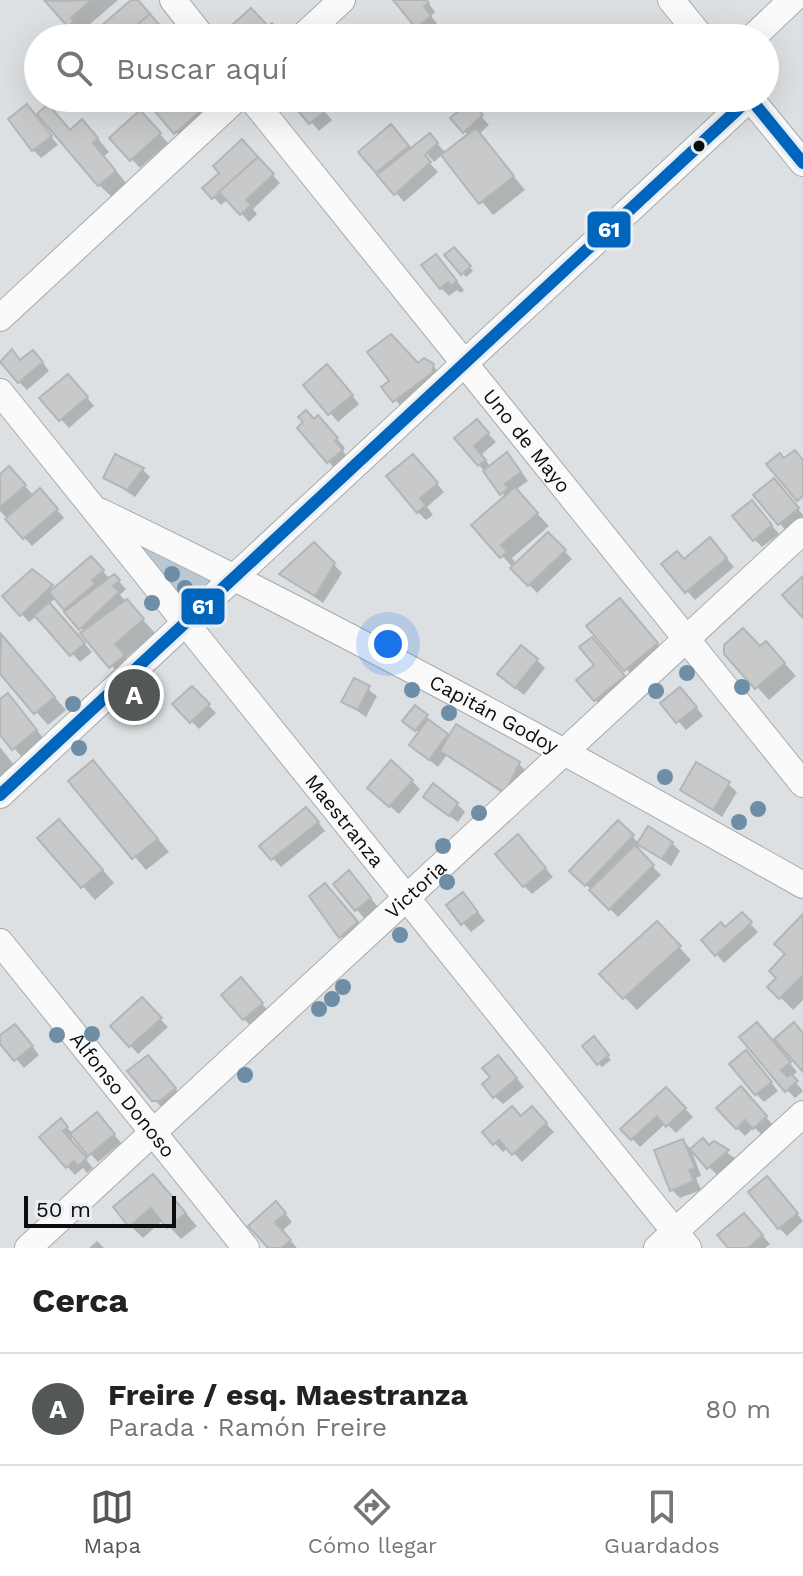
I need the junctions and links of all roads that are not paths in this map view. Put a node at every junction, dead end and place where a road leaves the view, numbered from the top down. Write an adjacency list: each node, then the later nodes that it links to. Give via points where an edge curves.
1 (173, 0): 5 (street)
2 (342, 0): 6 (street)
3 (671, 0): 7 (street)
4 (792, 0): 8 (street)
5 (192, 24)
6 (316, 24)
7 (691, 24)
8 (767, 24)
9 (222, 112): 14 (street)
10 (262, 112): 15 (street, Uno de Mayo)
11 (735, 112): 15 (street)
12 (761, 112): 13 (street)
13 (803, 163)
14 (0, 318)
15 (465, 364): 19 (street); 21 (street, Uno de Mayo)
16 (0, 392): 17 (street, Maestranza)
17 (94, 508): 19 (street, Capitán Godoy); 20 (street, Maestranza)
18 (803, 531): 21 (street, Victoria)
19 (236, 577): 20 (street); 22 (street, Capitán Godoy)
20 (186, 624): 24 (street); 26 (street, Maestranza)
21 (686, 639): 22 (street, Victoria); 23 (street, Uno de Mayo)
22 (565, 751): 25 (street, Capitán Godoy); 26 (street, Victoria)
23 (803, 784)
24 (0, 795)
25 (803, 885)
26 (406, 898): 29 (street, Victoria); 30 (street, Maestranza)
27 (0, 942): 29 (street, Alfonso Donoso)
28 (803, 1114): 30 (street)
29 (153, 1132): 31 (street, Victoria); 32 (street, Alfonso Donoso)
30 (673, 1242)
31 (28, 1248)
32 (246, 1248)

